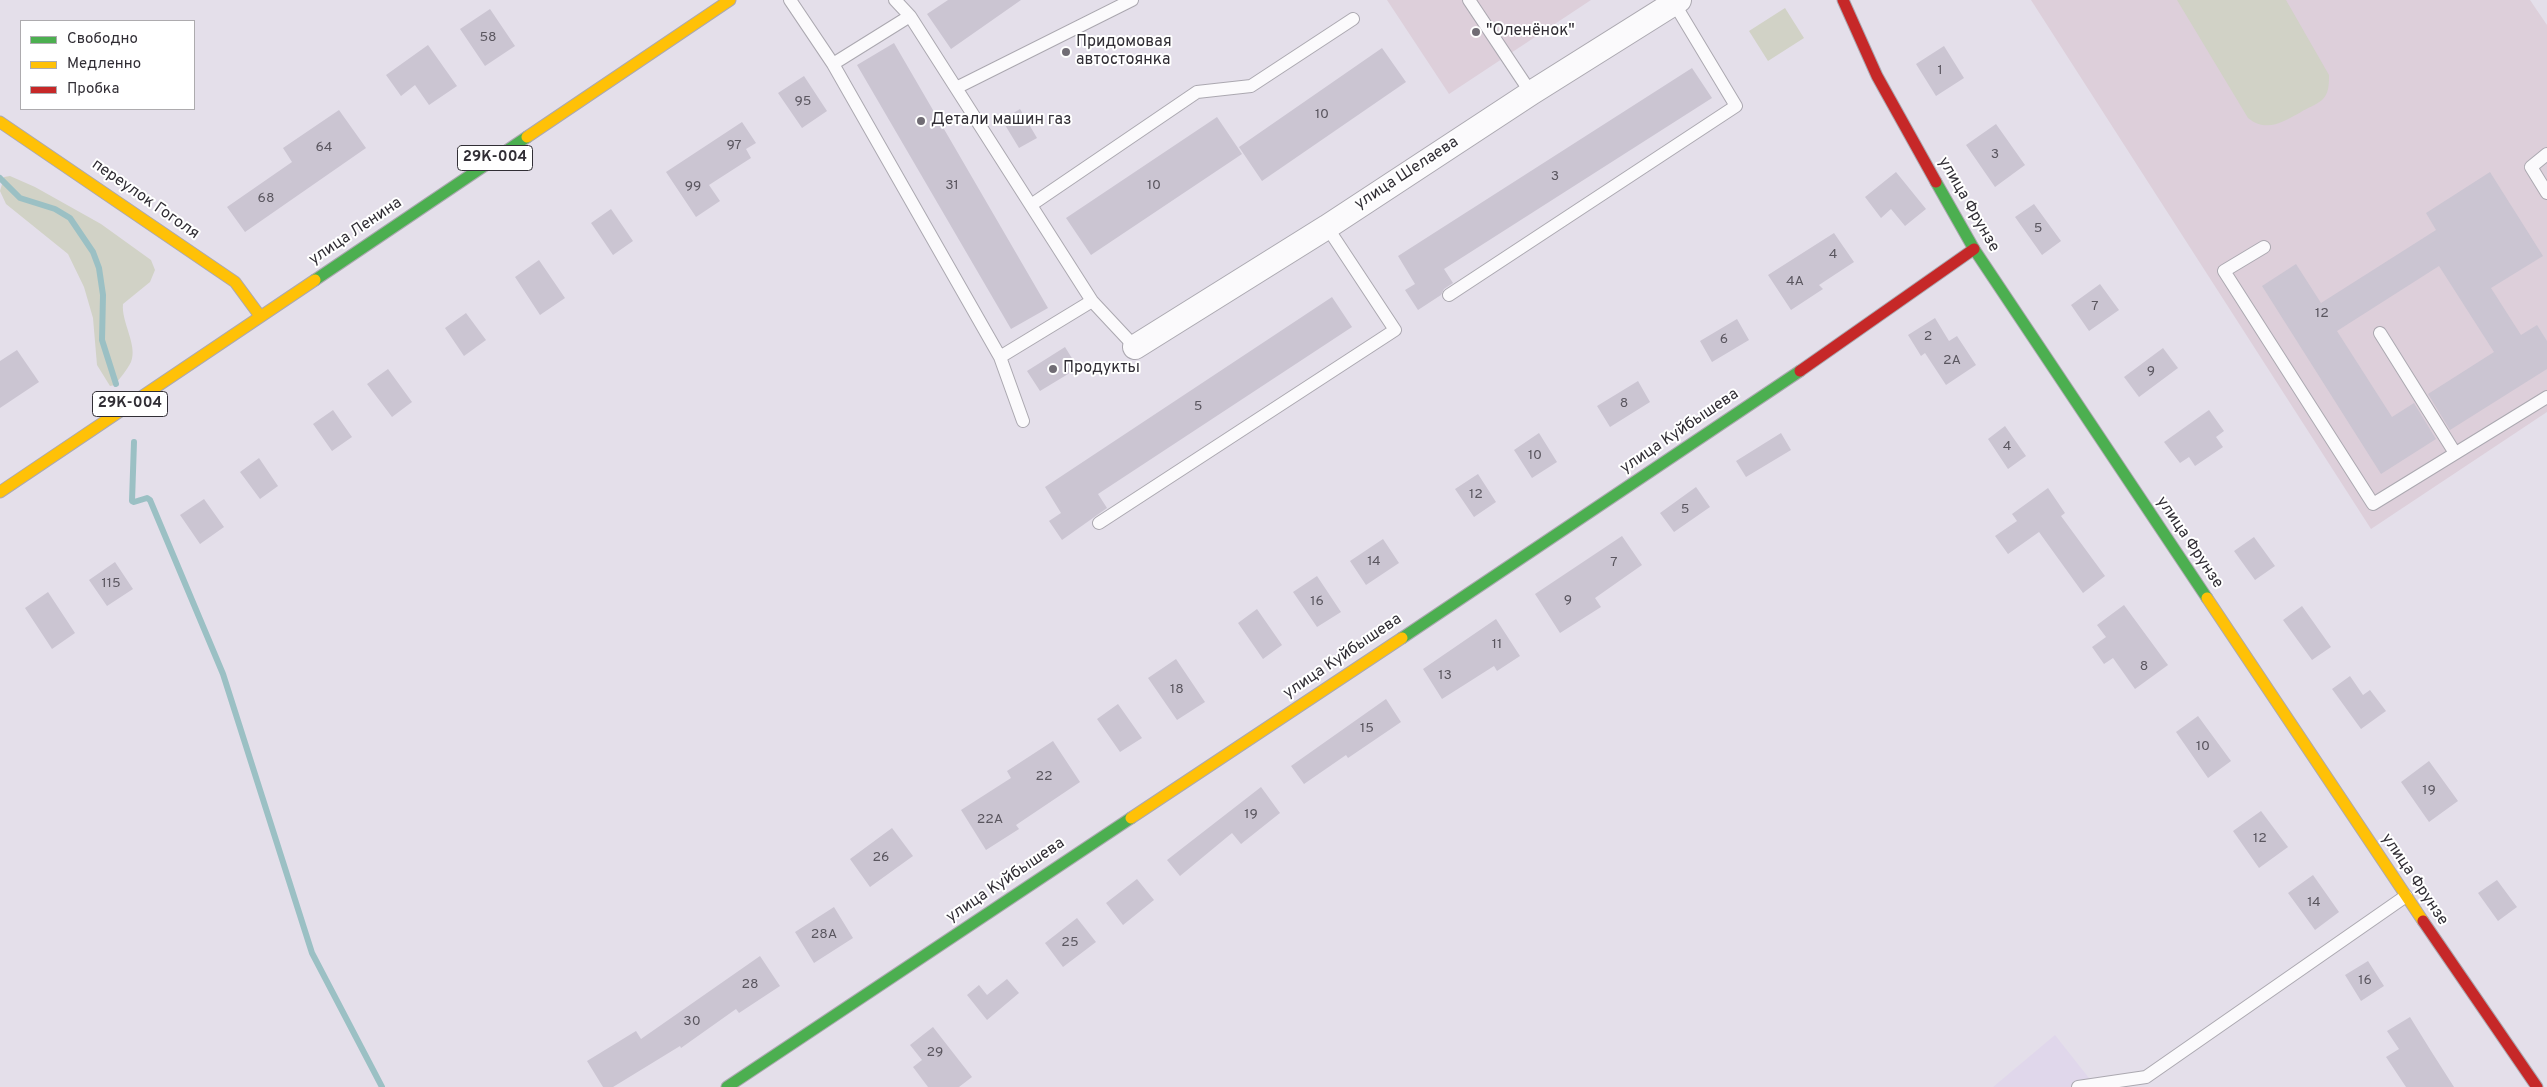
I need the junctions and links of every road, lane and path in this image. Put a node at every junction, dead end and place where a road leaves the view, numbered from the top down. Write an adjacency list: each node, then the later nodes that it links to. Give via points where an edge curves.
1 (730, 0): 22 (street, улица Ленина / 29К-004)
2 (790, 0): 10 (lane)
3 (895, 0): 8 (lane)
4 (1132, 0): 11 (lane)
5 (1469, 0): 12 (lane)
6 (1843, 0): 19 (street, улица Фрунзе, via 1877,76)
7 (1676, 2): 12 (street, улица Шелаева); 20 (lane, via 1736,106)
8 (910, 16): 10 (lane); 11 (lane)
9 (1353, 19): 16 (lane, via 1251,86 1196,92)
10 (833, 64): 25 (lane)
11 (956, 88): 16 (lane)
12 (1531, 93): 17 (street, улица Шелаева)
13 (0, 122): 22 (street, переулок Гоголя, via 235,282)
14 (2547, 154): 15 (lane, via 2531,167)
15 (2547, 193)
16 (1031, 204): 21 (lane)
17 (1327, 227): 24 (street, улица Шелаева); 30 (lane, via 1395,330)
18 (2264, 247): 28 (lane, via 2224,271 2373,504)
19 (1974, 249): 31 (street, улица Фрунзе); 33 (street, улица Куйбышева, via 1775,388)
20 (1450, 294)
21 (1092, 301): 24 (lane); 25 (lane)
22 (260, 316): 29 (street, улица Ленина / 29К-004)
23 (2380, 333): 28 (lane)
24 (1135, 347)
25 (1000, 357): 27 (lane)
26 (2547, 397): 28 (lane)
27 (1023, 422)
28 (2455, 454)
29 (0, 492)
30 (1098, 523)
31 (2406, 896): 32 (lane); 35 (street, улица Фрунзе)
32 (2143, 1082): 34 (lane)
33 (727, 1087)
34 (2078, 1087)
35 (2537, 1087)

